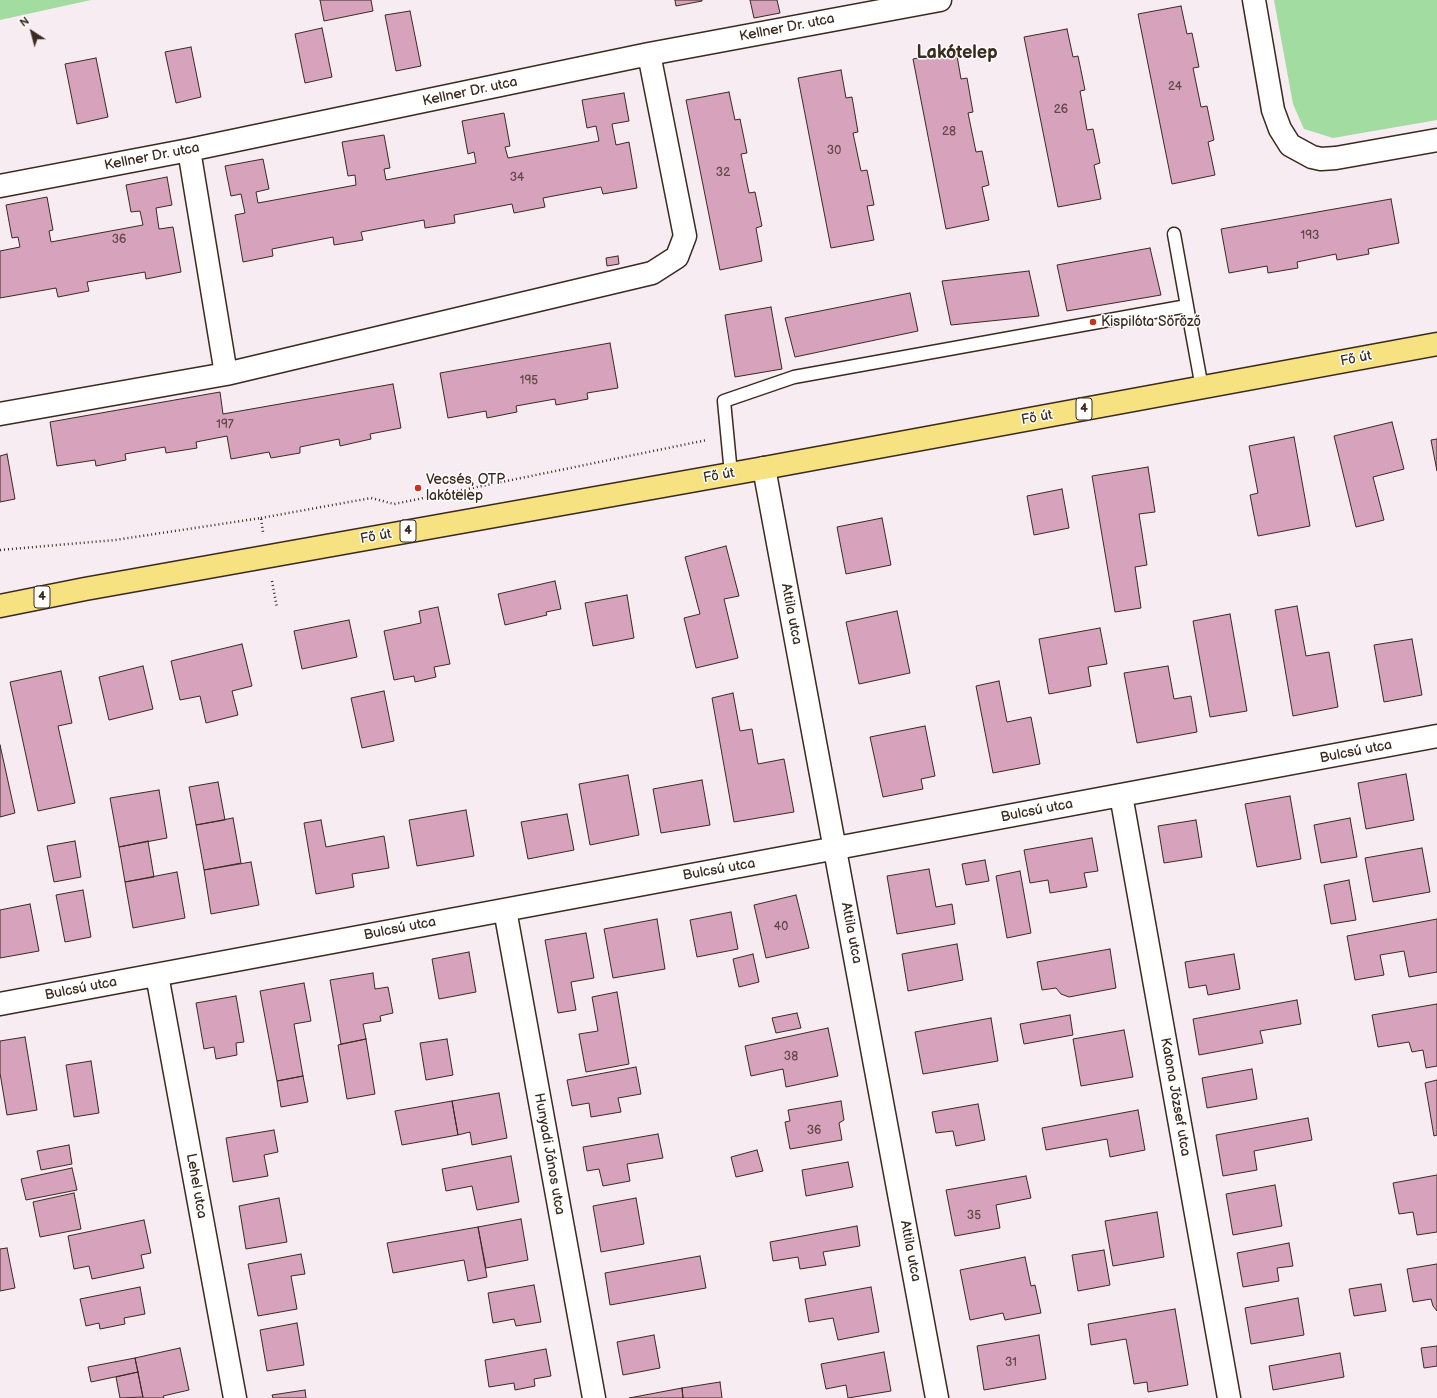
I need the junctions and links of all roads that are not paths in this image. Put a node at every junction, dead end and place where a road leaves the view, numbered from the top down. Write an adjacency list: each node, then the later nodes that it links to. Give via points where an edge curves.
1 (940, 0): 3 (street, Kellner Dr. utca)
2 (1254, 0): 4 (street, via 1273,110 1280,129 1290,145 1321,159)
3 (649, 54): 5 (street, Kellner Dr. utca); 10 (street, via 685,236 677,257 652,273)
4 (1437, 140)
5 (189, 150): 6 (street, Kellner Dr. utca); 10 (street)
6 (0, 186)
7 (1174, 234): 8 (lane)
8 (1187, 306): 11 (lane); 14 (lane, via 794,377 724,401)
9 (1437, 344): 11 (main road, Fő út / 4)
10 (226, 374): 12 (street)
11 (1202, 388): 13 (main road, Fő út / 4)
12 (0, 414)
13 (764, 468): 14 (main road, Fő út / 4); 20 (street, Attila utca)
14 (731, 474): 15 (main road, Fő út / 4)
15 (85, 589): 16 (main road, 4); 17 (main road, Fő út / 4)
16 (0, 595)
17 (0, 606)
18 (1437, 736): 19 (street, Bulcsú utca)
19 (1121, 795): 20 (street, Bulcsú utca); 27 (street, Katona József utca)
20 (835, 848): 21 (street, Bulcsú utca); 26 (street, Attila utca)
21 (505, 910): 22 (street, Bulcsú utca); 25 (street, Hunyadi János utca)
22 (157, 975): 23 (street, Bulcsú utca); 24 (street, Lehel utca)
23 (0, 1004)
24 (235, 1398)
25 (594, 1398)
26 (937, 1398)
27 (1229, 1398)

